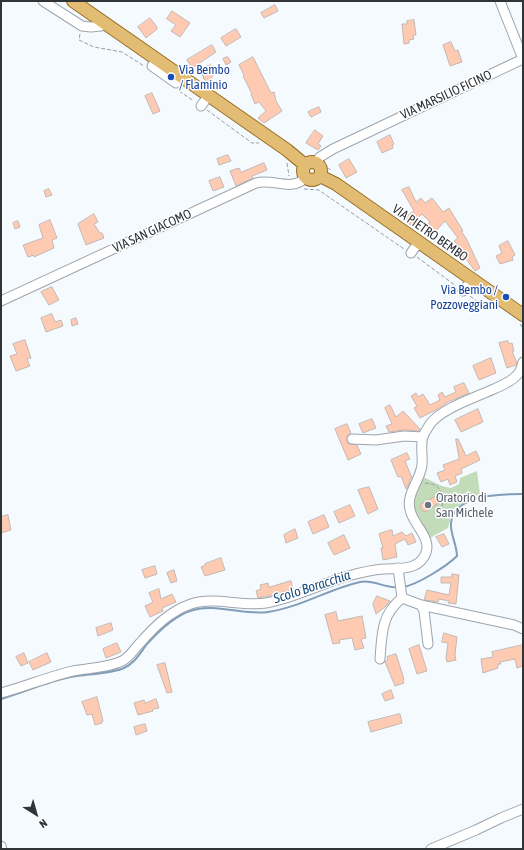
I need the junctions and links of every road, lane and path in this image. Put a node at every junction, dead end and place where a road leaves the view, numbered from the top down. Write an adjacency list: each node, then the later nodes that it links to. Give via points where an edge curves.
1 (43, 1): 5 (street, via 82,26 101,26)
2 (73, 1): 4 (main road)
3 (500, 1): 7 (street, VIA MARSILIO FICINO)
4 (87, 5): 5 (main road)
5 (103, 22): 10 (main road)
6 (80, 32): 8 (path, via 79,40 94,47 122,52)
7 (523, 59): 13 (street, VIA MARSILIO FICINO, via 324,154)
8 (149, 67): 9 (street)
9 (177, 86): 10 (path)
10 (205, 101): 11 (path, via 252,143); 13 (main road, via 287,150)
11 (262, 144)
12 (286, 162): 15 (path)
13 (315, 163): 14 (main road); 14 (path, via 326,164); 16 (main road, via 303,167 302,173)
14 (325, 173): 16 (main road, via 312,181); 18 (main road, VIA PIETRO BEMBO, via 414,248 467,286)
15 (290, 177)
16 (305, 178): 17 (street, VIA SAN GIACOMO, via 290,185 256,183)
17 (1, 301)
18 (523, 315)
19 (523, 362): 20 (street, via 517,376 446,411 435,419)
20 (422, 437): 21 (street); 22 (street, via 422,465)
21 (352, 439)
22 (416, 482): 23 (path, via 431,484 442,493); 24 (street, via 411,492 410,512 427,544 426,554 414,566)
23 (440, 516)
24 (398, 571): 25 (street); 30 (street, via 366,572 347,576 295,596 264,603 190,604 160,622 124,660 72,671)
25 (401, 596): 26 (street); 29 (street, via 387,614 382,632)
26 (422, 605): 27 (street); 28 (street)
27 (523, 629)
28 (428, 644)
29 (380, 659)
30 (1, 693)
31 (523, 809): 32 (street)
32 (431, 849)

